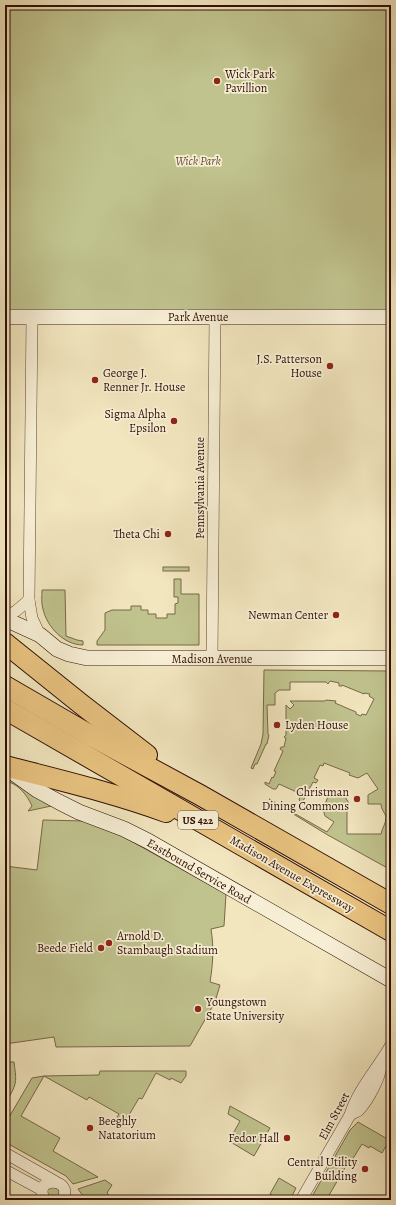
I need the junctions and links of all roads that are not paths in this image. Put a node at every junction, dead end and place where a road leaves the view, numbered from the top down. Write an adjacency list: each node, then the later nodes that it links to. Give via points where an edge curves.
1 (5, 317): 3 (street, Park Avenue)
2 (215, 317): 3 (street, Park Avenue); 4 (street, Park Avenue); 10 (street, Pennsylvania Avenue)
3 (32, 318): 5 (street)
4 (391, 318)
5 (29, 600): 6 (street); 7 (street, via 32,618)
6 (5, 618): 7 (street, Madison Avenue)
7 (40, 636): 10 (street, Madison Avenue, via 57,649 87,658)
8 (5, 643): 14 (highway)
9 (391, 658): 10 (street, Madison Avenue)
10 (212, 659)
11 (5, 686): 14 (highway, Madison Avenue Expressway / US 422)
12 (5, 709): 15 (highway, Madison Avenue Expressway / US 422)
13 (5, 766): 15 (highway, via 142,803); 18 (street, Eastbound Service Road, via 37,790 79,812 148,841)
14 (200, 795): 16 (highway, Madison Avenue Expressway / US 422)
15 (217, 831): 17 (highway, Madison Avenue Expressway / US 422)
16 (391, 904)
17 (391, 931)
18 (391, 980)
19 (391, 1045): 25 (street, Elm Street, via 382,1061 380,1075 364,1104 350,1115)
20 (5, 1153): 22 (street)
21 (5, 1170): 23 (street)
22 (56, 1182): 23 (street, via 49,1182 44,1187); 24 (street, via 64,1190)
23 (43, 1195)
24 (62, 1200)
25 (301, 1200)

